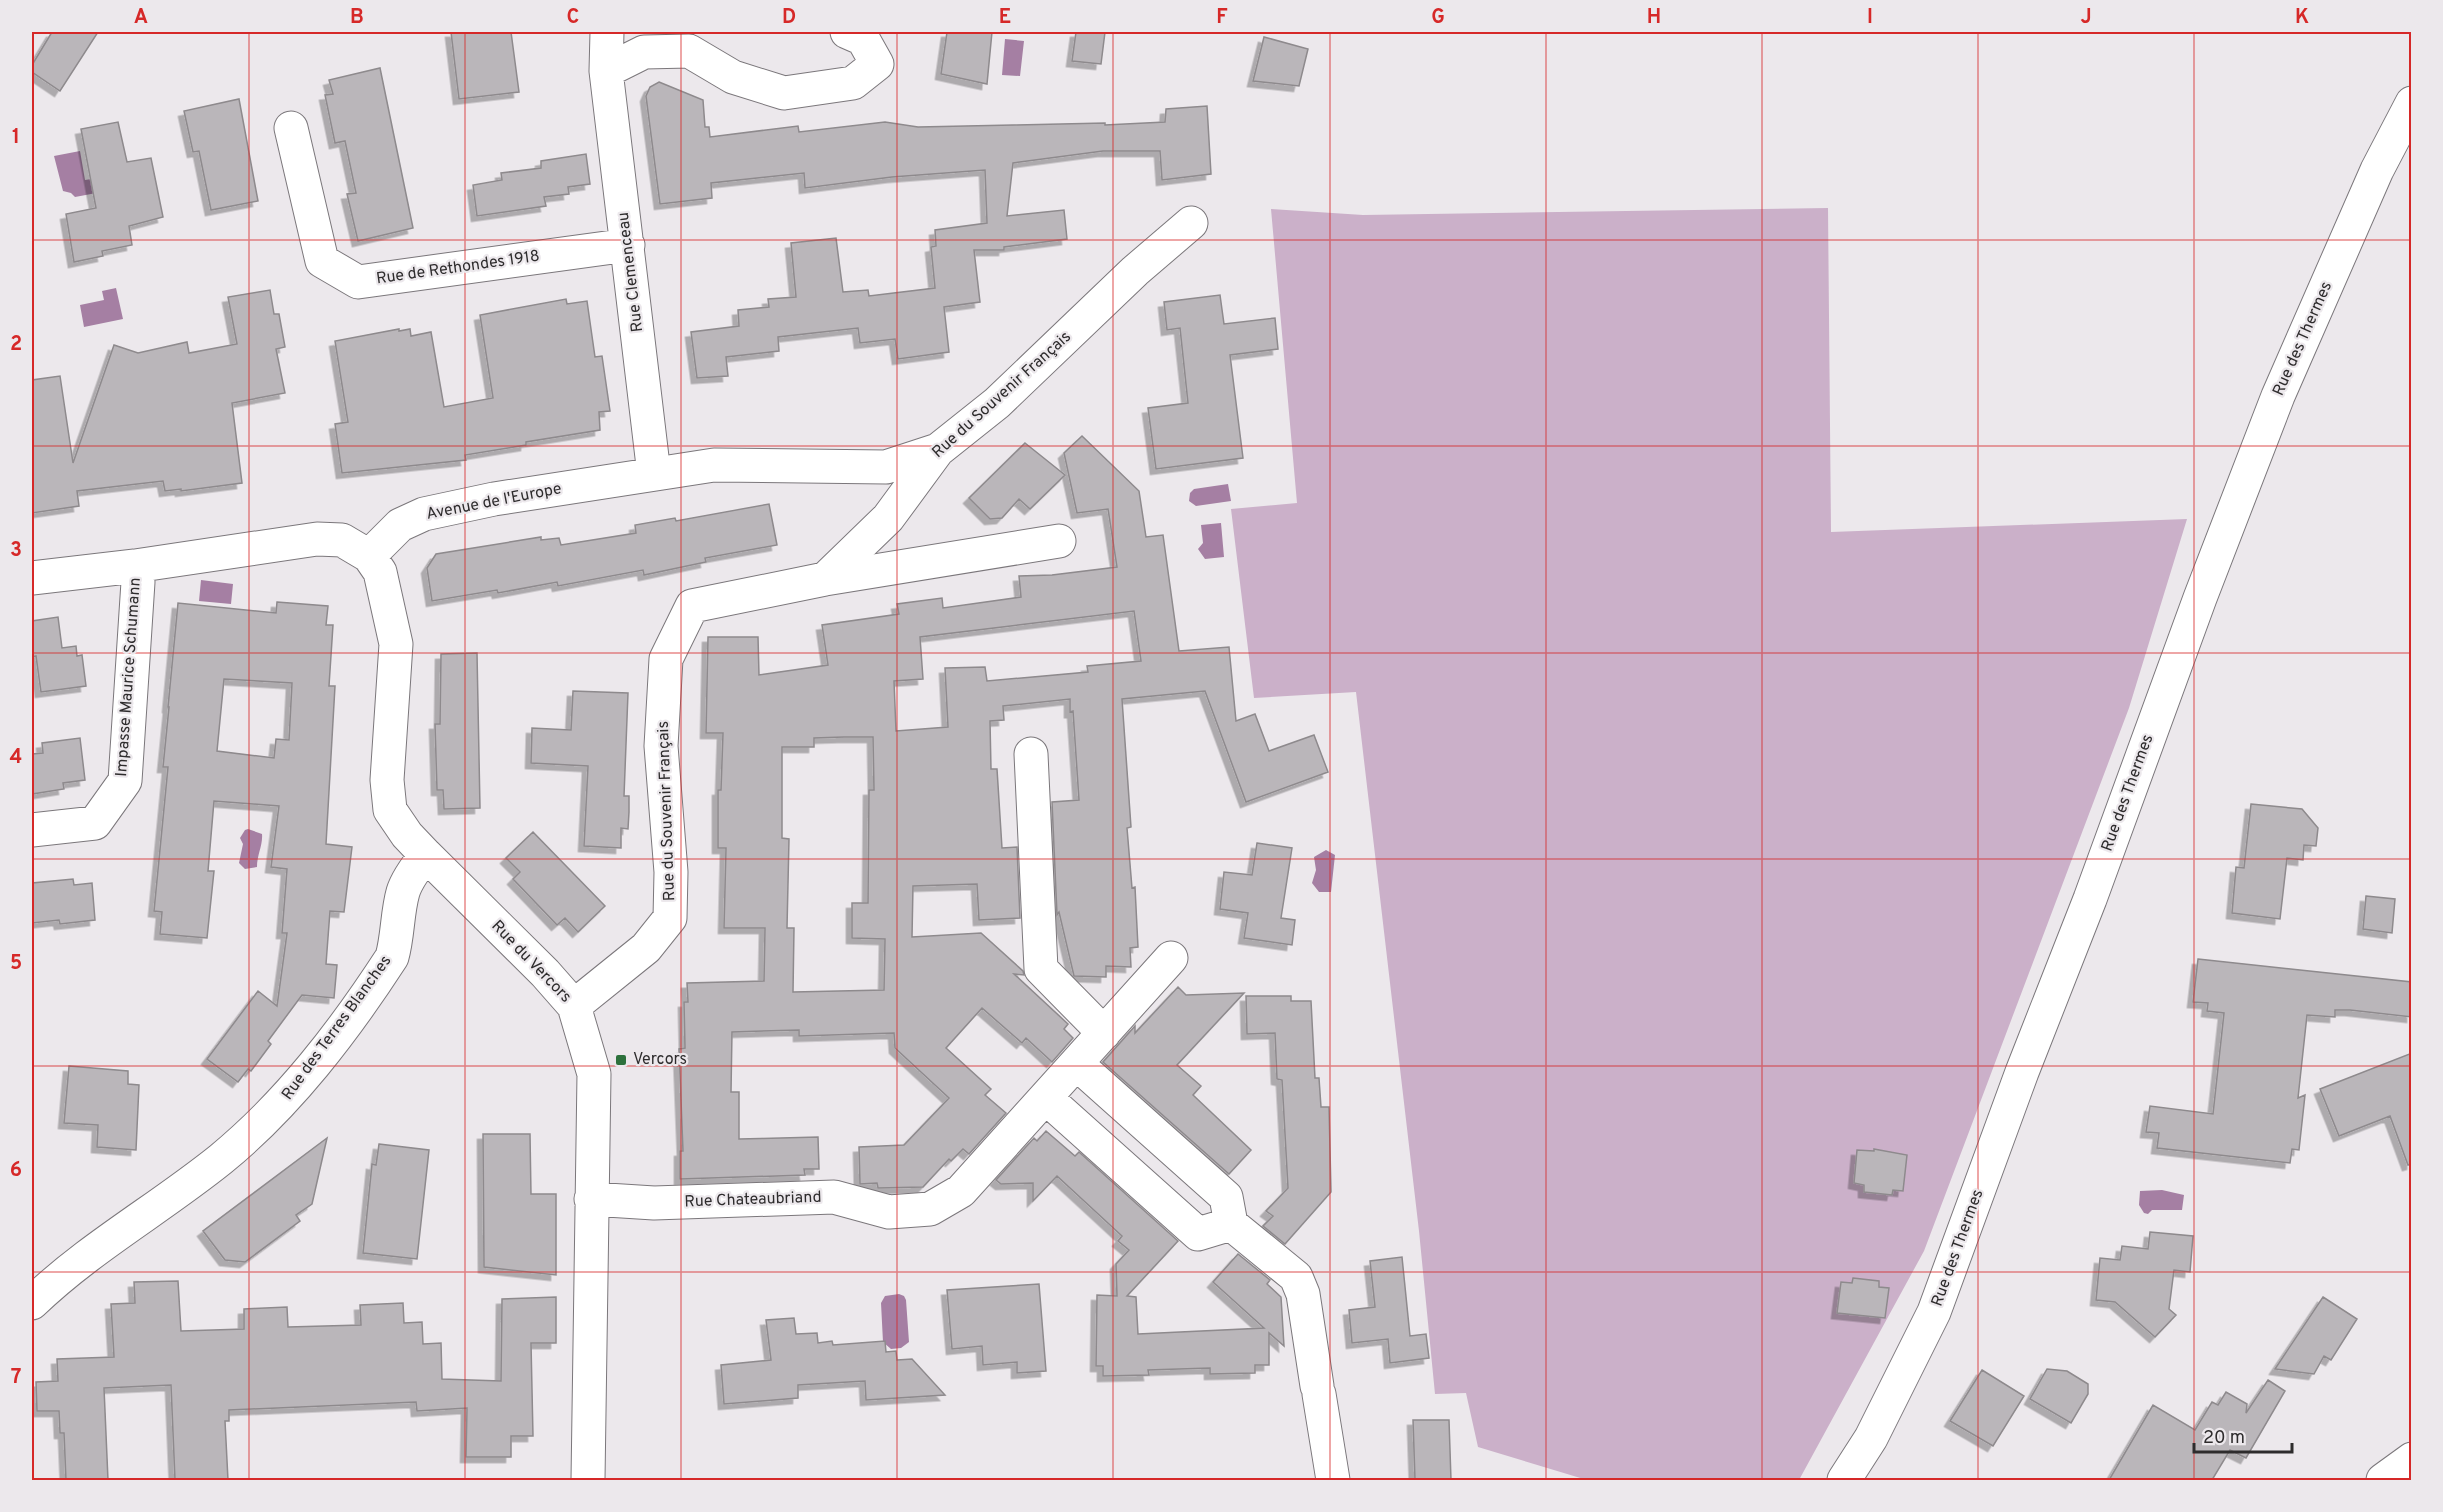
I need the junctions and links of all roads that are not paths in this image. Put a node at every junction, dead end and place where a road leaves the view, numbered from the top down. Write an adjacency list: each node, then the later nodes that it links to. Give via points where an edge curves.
1 (607, 32): 3 (street, Rue Clemenceau)
2 (847, 32): 3 (street, via 863,39 877,64 853,83 784,93 733,77 689,51 644,52)
3 (606, 71): 7 (street, Rue Clemenceau)
4 (2412, 103): 28 (street, Rue des Thermes, via 2377,170 2278,396 1934,1312 1871,1438)
5 (291, 128): 7 (street, Rue de Rethondes 1918, via 322,261 358,282)
6 (1191, 223): 8 (street, Rue du Souvenir Français, via 997,404)
7 (628, 245): 9 (street, Rue Clemenceau)
8 (938, 450): 9 (street, Avenue de l'Europe, via 886,467 714,465); 14 (street, Rue du Souvenir Français, via 888,518)
9 (654, 474): 11 (street, Avenue de l'Europe, via 424,514 400,525)
10 (1059, 541): 14 (street, Rue du Souvenir Français)
11 (369, 556): 12 (street, via 342,540 317,539); 17 (street, Rue du Vercors, via 380,572 396,644 387,780 390,810)
12 (135, 566): 13 (street); 16 (street, Impasse Maurice Schumann, via 138,582 125,781 96,823)
13 (32, 578)
14 (825, 579): 19 (street, Rue du Souvenir Français, via 692,606 666,659 661,746 671,872 670,918 646,948)
15 (1031, 754): 20 (street, via 1041,969)
16 (32, 830)
17 (426, 855): 19 (street, Rue du Vercors); 25 (street, Rue des Terres Blanches, via 404,891 392,957 279,1107 221,1159 61,1275)
18 (1171, 958): 20 (street, Rue Chateaubriand)
19 (574, 1006): 23 (street, Rue du Vercors, via 594,1074)
20 (1104, 1033): 21 (street, Rue Chateaubriand)
21 (1077, 1064): 22 (street, Rue Chateaubriand); 24 (street, via 1226,1197)
22 (1046, 1098): 23 (street, Rue Chateaubriand, via 961,1191 930,1209 889,1212 834,1197 654,1203); 24 (street, via 1198,1234)
23 (591, 1199): 26 (street, Rue du Vercors)
24 (1231, 1224): 27 (street, via 1296,1277 1303,1294)
25 (32, 1303)
26 (588, 1480)
27 (1333, 1480)
28 (1844, 1480)

